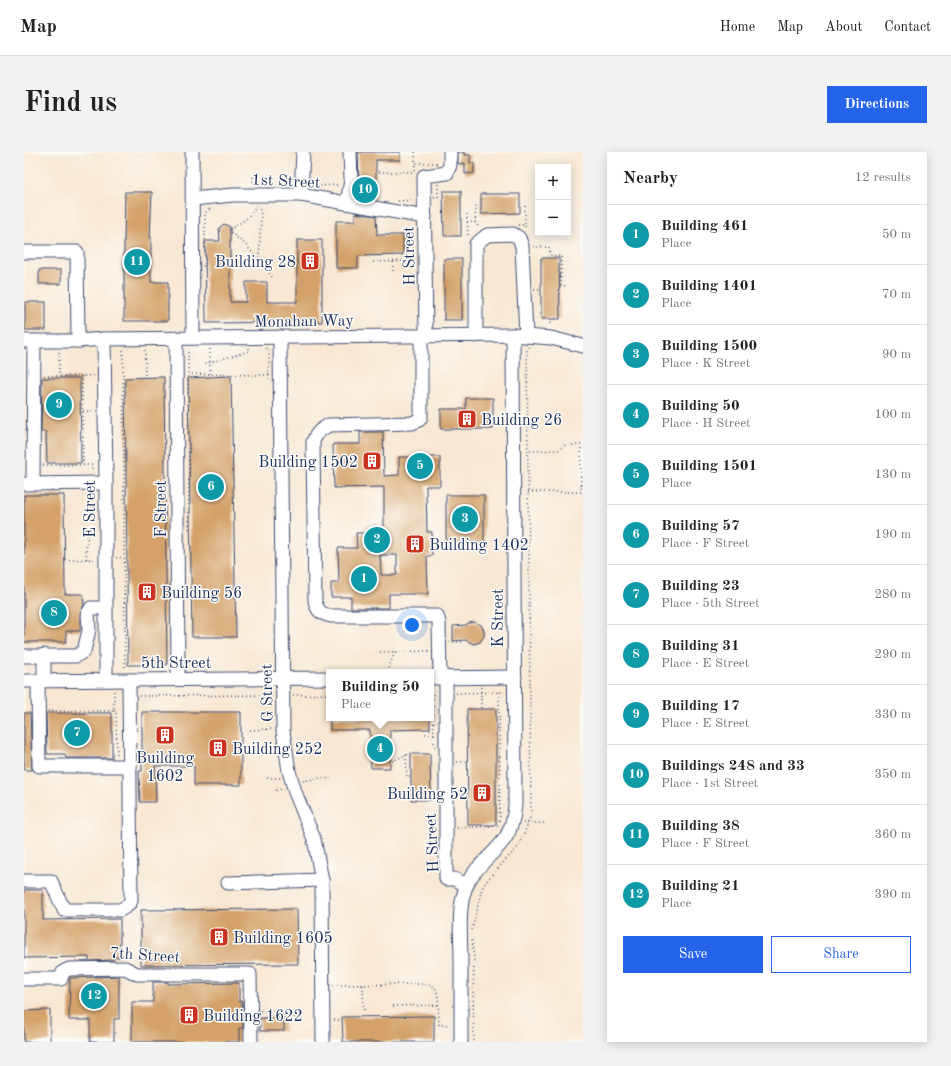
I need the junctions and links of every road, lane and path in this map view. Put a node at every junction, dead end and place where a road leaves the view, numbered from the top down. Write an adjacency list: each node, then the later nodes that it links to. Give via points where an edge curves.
1 (192, 152): 12 (street)
2 (303, 152): 11 (street)
3 (350, 152): 16 (street)
4 (415, 152): 6 (path)
5 (450, 152): 8 (street, via 447,173)
6 (415, 163)
7 (379, 172): 8 (path)
8 (420, 174): 13 (street, H Street)
9 (253, 177): 14 (path)
10 (438, 184): 13 (path, via 438,197)
11 (301, 195): 14 (street, 1st Street); 16 (street, 1st Street)
12 (193, 199): 14 (street, 1st Street, via 233,195); 35 (street)
13 (420, 199): 15 (path); 21 (street, H Street)
14 (255, 201): 31 (path, via 261,215); 31 (path, via 250,216 230,228 230,232)
15 (394, 201)
16 (347, 203): 21 (street, 1st Street)
17 (476, 206): 23 (path)
18 (525, 206): 26 (path, via 525,234)
19 (214, 207): 35 (path, via 205,213 205,266)
20 (467, 214): 22 (path)
21 (425, 217): 44 (street, H Street)
22 (467, 222): 23 (path); 28 (path)
23 (475, 222): 25 (path)
24 (484, 227): 25 (path)
25 (479, 229): 27 (path)
26 (522, 230)
27 (476, 232)
28 (468, 242)
29 (530, 247): 38 (path, via 549,246 552,256 561,256 561,286)
30 (24, 252): 51 (street, via 77,252)
31 (259, 260): 37 (path)
32 (417, 261): 34 (path)
33 (373, 262): 34 (path)
34 (393, 262): 36 (path)
35 (193, 266): 52 (street)
36 (393, 272)
37 (273, 278)
38 (568, 286)
39 (530, 289): 40 (path)
40 (541, 289)
41 (550, 319): 42 (path)
42 (550, 328)
43 (512, 335): 45 (street, Monahan Way); 46 (street, Monahan Way); 98 (street, K Street)
44 (423, 336): 45 (street, Monahan Way); 48 (street, Monahan Way); 87 (street, H Street, via 419,420 412,423 329,425 316,434 313,442 315,601 317,609 331,616 437,616)
45 (476, 336): 46 (street, via 476,244 487,235 513,234 519,238 522,246)
46 (526, 336): 58 (street, Monahan Way, via 551,338)
47 (176, 338): 49 (street, Monahan Way); 52 (street, Monahan Way); 101 (street, F Street)
48 (280, 338): 52 (street, Monahan Way); 99 (street, G Street)
49 (104, 339): 51 (street, Monahan Way); 77 (street, E Street)
50 (29, 341): 51 (street, Monahan Way); 74 (street)
51 (78, 341)
52 (190, 342): 62 (path)
53 (210, 345): 60 (path)
54 (249, 345): 60 (path, via 250,351)
55 (123, 346): 82 (path)
56 (145, 346): 69 (path)
57 (264, 346): 64 (path, via 268,350)
58 (583, 346)
59 (59, 347): 66 (path)
60 (210, 363): 61 (path); 63 (path)
61 (205, 364)
62 (188, 374): 63 (path); 81 (path)
63 (210, 374): 64 (path)
64 (269, 374): 70 (path)
65 (44, 376): 66 (path)
66 (59, 376): 67 (path)
67 (82, 376): 68 (path); 71 (path)
68 (92, 376)
69 (145, 378)
70 (269, 380)
71 (82, 411): 72 (path); 75 (path)
72 (93, 411)
73 (527, 451): 79 (path, via 559,450 565,446 580,446 581,492)
74 (34, 465): 75 (path); 78 (street)
75 (82, 465): 76 (path, via 92,465 92,472)
76 (96, 472)
77 (106, 483): 78 (street); 83 (street, E Street)
78 (29, 484)
79 (528, 492)
80 (88, 531): 85 (path)
81 (189, 531)
82 (124, 557): 83 (path); 95 (path)
83 (106, 559): 85 (path); 86 (street, E Street)
84 (64, 560): 85 (path)
85 (87, 560)
86 (106, 608): 92 (street, via 91,608 88,613 89,630 84,651 76,656); 104 (street, E Street)
87 (440, 642): 88 (path); 96 (street, H Street)
88 (465, 642)
89 (429, 651): 91 (path)
90 (380, 652): 91 (path)
91 (395, 652): 94 (path)
92 (44, 655): 93 (street); 102 (street)
93 (24, 656)
94 (388, 669)
95 (127, 676): 101 (street, 5th Street); 104 (street, 5th Street); 112 (street)
96 (439, 677): 97 (street); 107 (street, H Street)
97 (481, 677): 98 (street); 108 (path)
98 (515, 677): 106 (street, K Street)
99 (283, 678): 100 (street, 5th Street); 101 (street, 5th Street); 111 (street, G Street)
100 (326, 678)
101 (178, 679)
102 (41, 680): 103 (street, 5th Street); 104 (street, 5th Street); 126 (street, via 39,766)
103 (24, 681)
104 (110, 683): 115 (path)
105 (498, 692): 106 (path); 108 (path); 131 (path)
106 (515, 692): 131 (street, K Street, via 515,805)
107 (446, 693): 108 (path); 110 (path); 137 (street, H Street, via 446,879 454,879)
108 (481, 693): 113 (path)
109 (326, 694): 111 (path)
110 (434, 694)
111 (283, 695): 112 (path); 134 (street, G Street, via 283,730 288,766 295,792 314,839)
112 (129, 696): 126 (street)
113 (481, 709)
114 (45, 711): 115 (path)
115 (114, 711): 122 (path)
116 (278, 729): 117 (path)
117 (250, 730)
118 (425, 734): 119 (path)
119 (434, 734)
120 (411, 753): 121 (path)
121 (406, 755): 123 (path); 127 (path, via 407,777)
122 (117, 756)
123 (392, 761)
124 (456, 762): 125 (path)
125 (467, 762)
126 (130, 766): 135 (street, via 131,901 120,910 64,910 51,881)
127 (411, 777)
128 (331, 779): 129 (path)
129 (298, 782)
130 (545, 823): 131 (path)
131 (506, 825): 132 (path); 133 (path); 137 (street, K Street, via 503,842 477,868)
132 (451, 828)
133 (500, 831)
134 (322, 880): 136 (street); 140 (street, G Street)
135 (24, 881)
136 (228, 883)
137 (467, 885): 148 (street, via 461,914)
138 (24, 979): 143 (street, 7th Street, via 60,979 63,972 69,969 125,968 137,974 250,974)
139 (363, 985): 140 (path); 141 (path, via 428,984 435,987); 145 (path)
140 (323, 986): 150 (street, G Street)
141 (439, 1005): 142 (path); 148 (path, via 439,1025)
142 (393, 1006)
143 (250, 1011): 144 (path, via 279,1011 286,1017); 149 (street, 7th Street)
144 (298, 1017)
145 (364, 1017)
146 (328, 1020): 147 (path)
147 (342, 1020)
148 (461, 1025): 151 (street)
149 (251, 1042)
150 (323, 1042)
151 (462, 1042)

